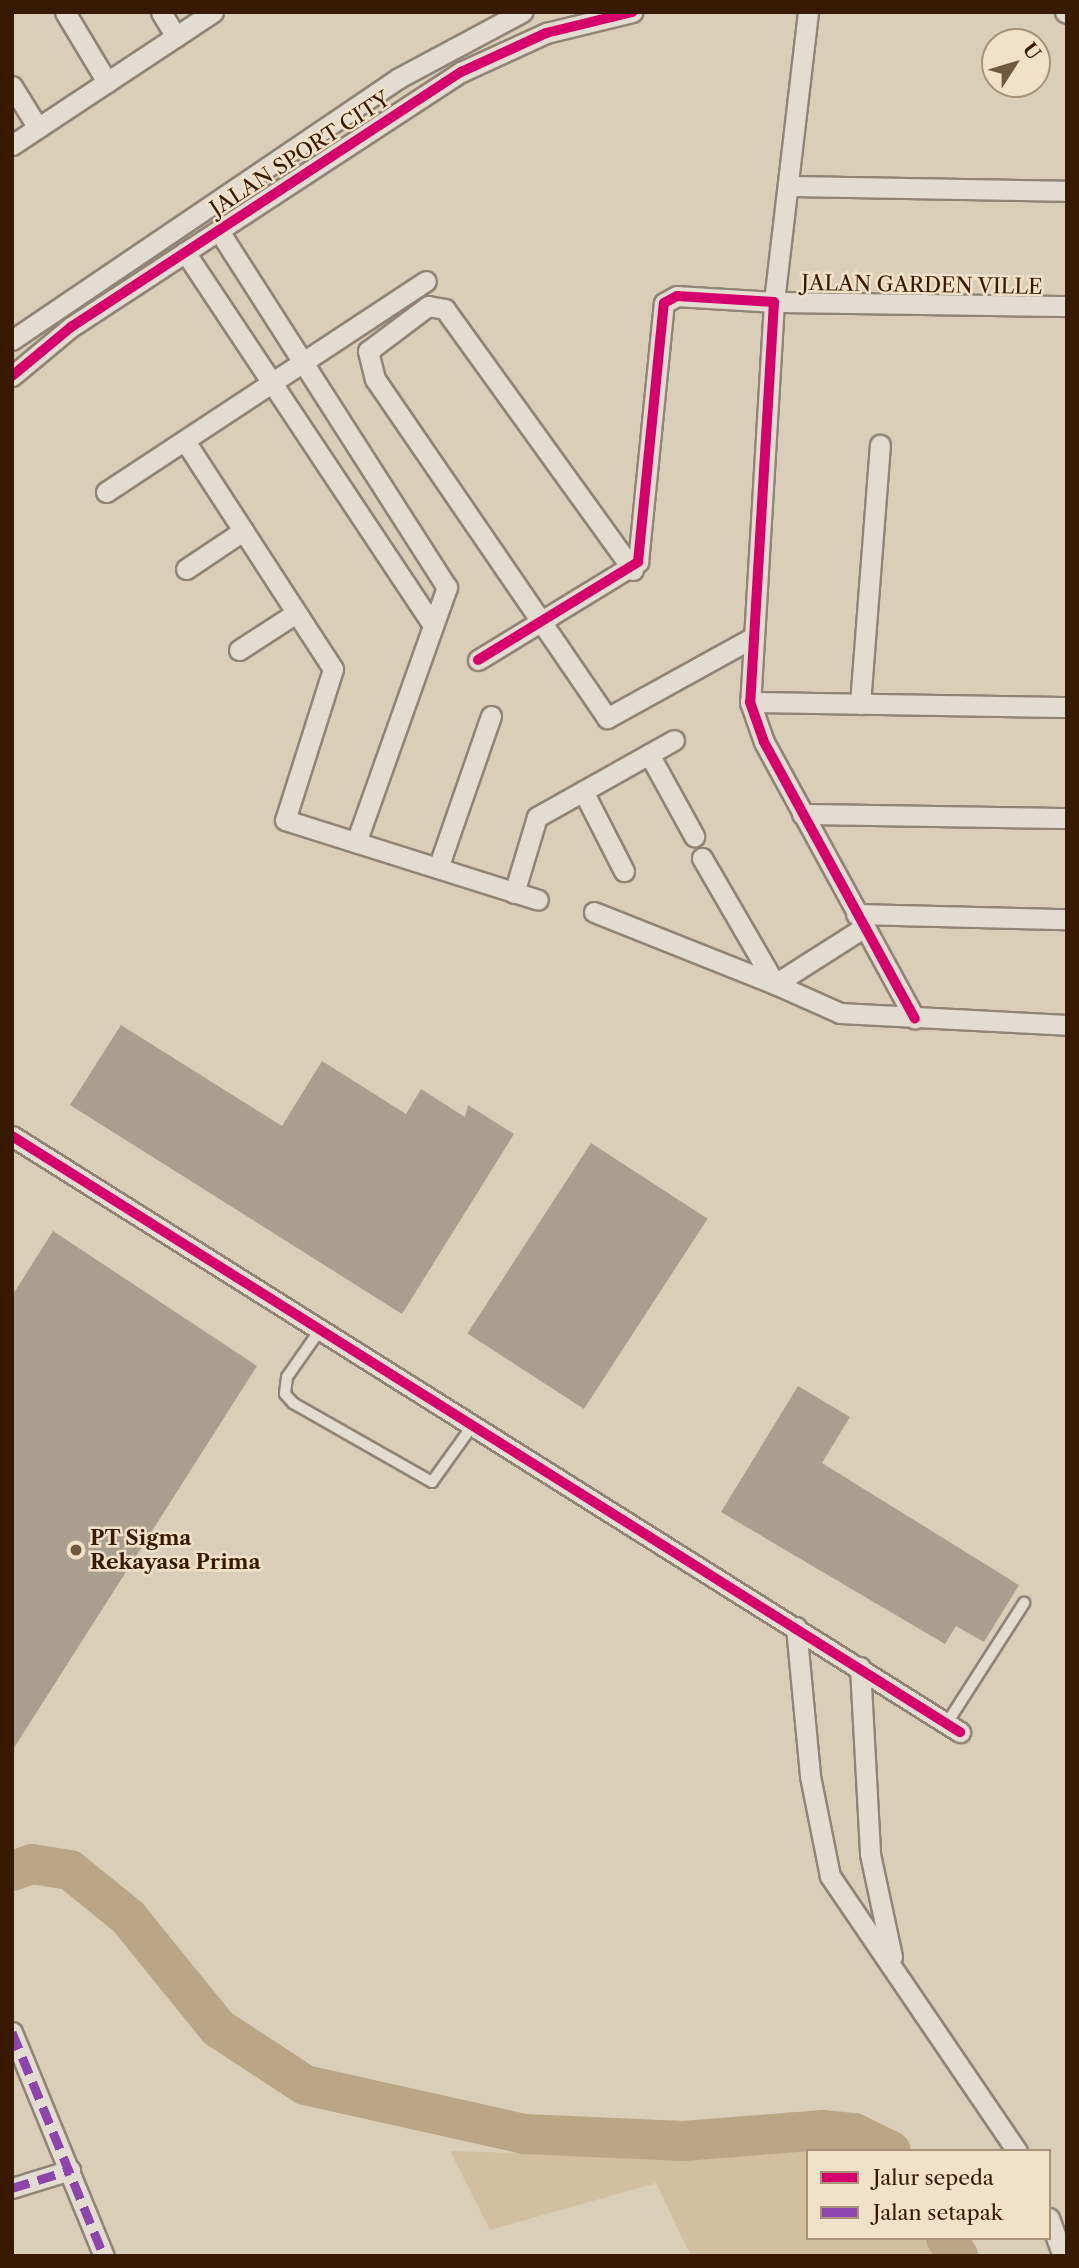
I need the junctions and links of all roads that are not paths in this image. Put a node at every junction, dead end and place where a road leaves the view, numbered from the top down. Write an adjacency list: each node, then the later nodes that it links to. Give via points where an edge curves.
1 (65, 12): 8 (street)
2 (161, 12): 7 (street)
3 (213, 12): 7 (street)
4 (522, 12): 19 (street, JALAN SPORT CITY, via 399,78)
5 (632, 12): 14 (street, JALAN SPORT CITY, via 547,33 461,72)
6 (808, 12): 12 (street, JALAN GARDEN VILLE)
7 (176, 37): 8 (street)
8 (107, 82): 10 (street)
9 (12, 86): 10 (street)
10 (38, 128): 11 (street)
11 (12, 145)
12 (788, 186): 13 (street); 17 (street, JALAN GARDEN VILLE)
13 (1067, 191)
14 (219, 231): 15 (street, JALAN SPORT CITY); 20 (street)
15 (185, 252): 21 (street, JALAN SPORT CITY); 22 (street)
16 (426, 281): 20 (street)
17 (774, 302): 18 (street, JALAN GARDEN VILLE); 28 (street, via 677,296 661,309 642,552); 32 (street)
18 (1067, 306)
19 (12, 340)
20 (303, 366): 22 (street); 31 (street, via 447,587)
21 (14, 370)
22 (272, 385): 23 (street); 31 (street)
23 (185, 441): 25 (street); 26 (street)
24 (880, 445): 36 (street)
25 (106, 492)
26 (243, 531): 27 (street); 29 (street)
27 (186, 569)
28 (633, 570): 30 (street); 30 (street, via 445,309 428,306 368,351 368,363)
29 (296, 613): 33 (street); 45 (street, via 333,669 285,820)
30 (541, 619): 32 (street, via 607,718); 34 (street)
31 (431, 622): 45 (street)
32 (750, 639): 35 (street)
33 (239, 650)
34 (478, 660)
35 (750, 702): 36 (street); 42 (street)
36 (860, 704): 37 (street)
37 (1067, 707)
38 (491, 716): 47 (street)
39 (674, 740): 40 (street)
40 (649, 754): 41 (street); 44 (street)
41 (583, 791): 48 (street); 49 (street, via 537,817)
42 (802, 814): 43 (street); 53 (street)
43 (1067, 818)
44 (694, 836)
45 (356, 842): 47 (street)
46 (702, 858): 54 (street)
47 (438, 868): 49 (street)
48 (624, 872)
49 (514, 892): 50 (street)
50 (538, 900)
51 (594, 912): 54 (street)
52 (1067, 919): 53 (street)
53 (859, 921): 54 (street); 55 (street)
54 (775, 984): 55 (street, via 840,1013)
55 (915, 1019): 56 (street)
56 (1067, 1025)
57 (12, 1136): 58 (street)
58 (320, 1330): 59 (street); 59 (lane, via 287,1377 285,1394 293,1403 432,1482)
59 (473, 1424): 61 (street)
60 (1024, 1604): 63 (lane)
61 (796, 1627): 62 (street); 64 (street, via 810,1776 830,1876)
62 (860, 1667): 63 (street); 64 (street, via 870,1854)
63 (953, 1727)
64 (893, 1964): 66 (street)
65 (12, 2032): 67 (street)
66 (1016, 2149)
67 (70, 2170): 68 (street); 71 (street)
68 (12, 2188)
69 (1051, 2224): 70 (street)
70 (1061, 2252)
71 (103, 2256)

